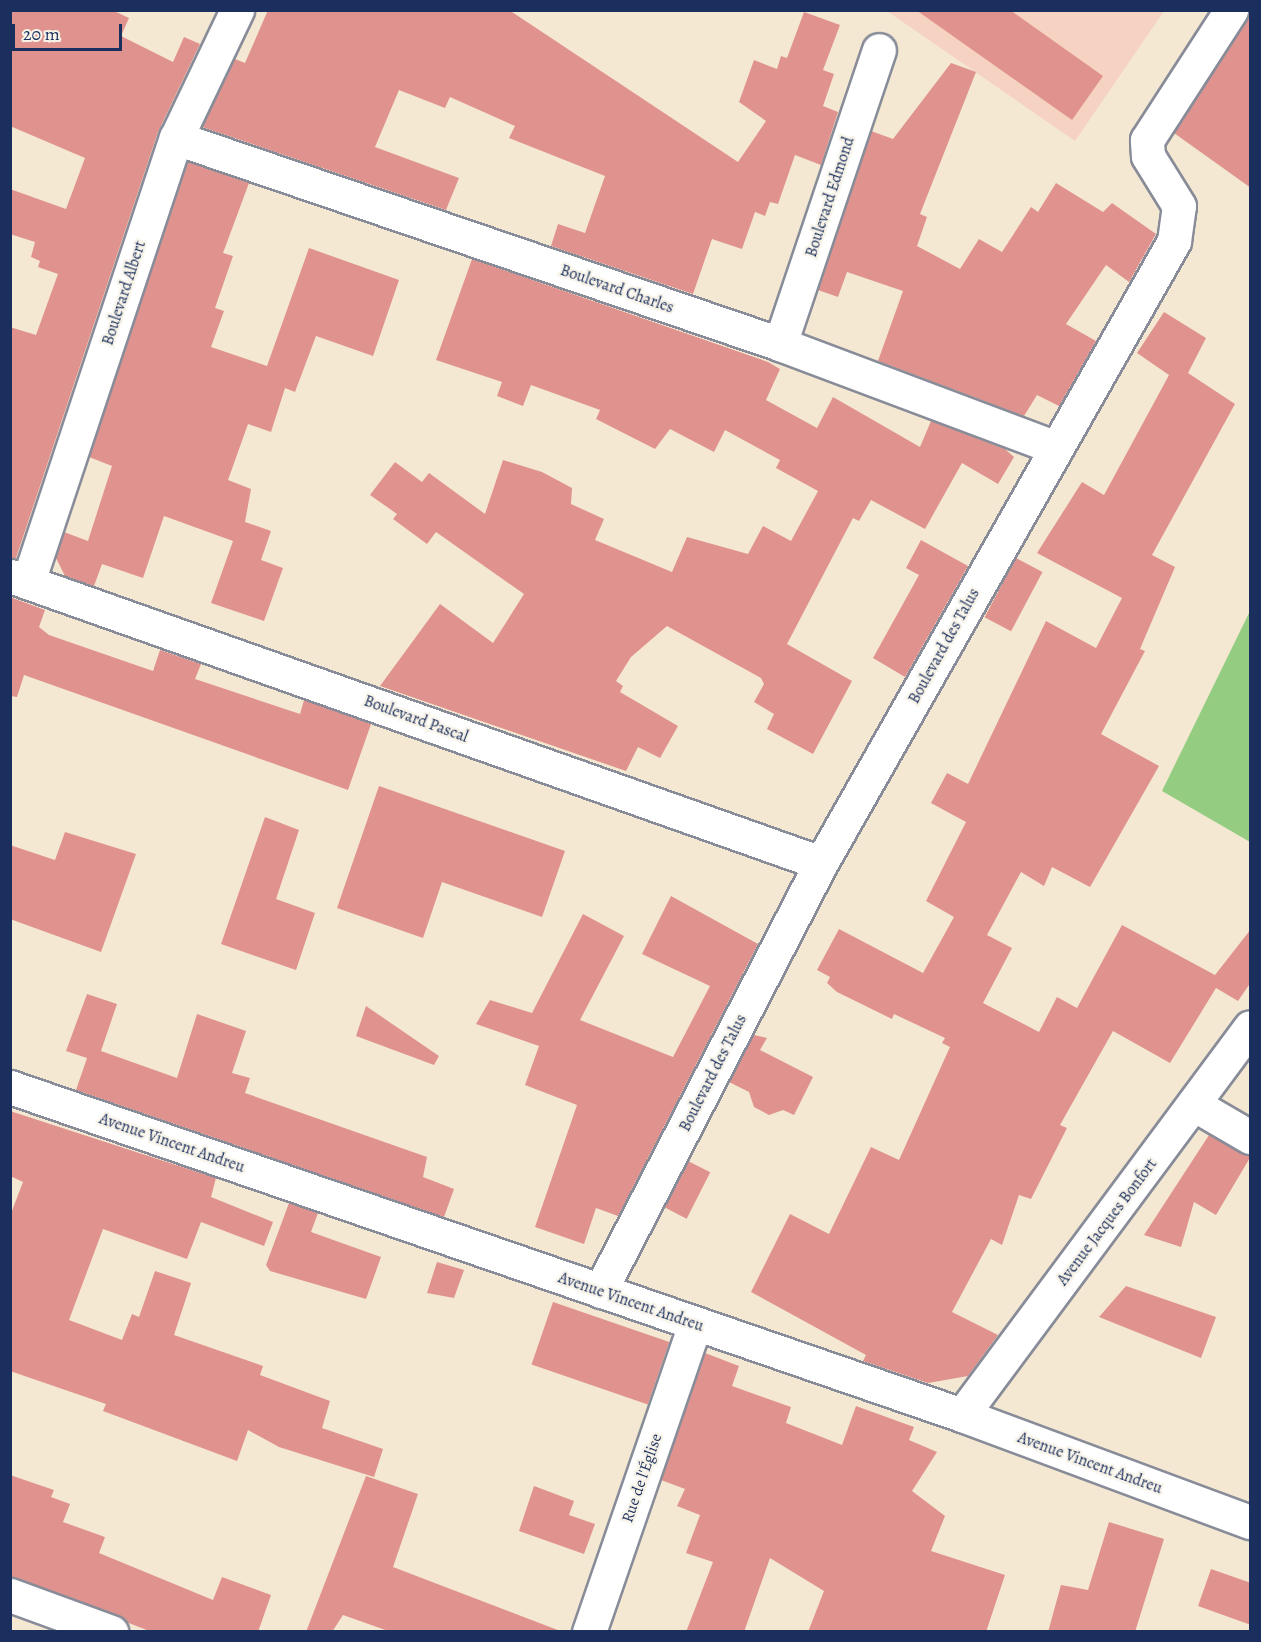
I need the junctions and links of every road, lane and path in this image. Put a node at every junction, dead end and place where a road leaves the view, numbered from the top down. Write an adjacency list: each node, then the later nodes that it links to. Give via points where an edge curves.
1 (237, 10): 4 (street, Boulevard Albert)
2 (1231, 10): 6 (street, Boulevard des Talus, via 1147,140 1148,156 1179,206 1174,241)
3 (879, 50): 5 (street, Boulevard Edmond)
4 (176, 138): 5 (street, Boulevard Charles); 7 (street, Boulevard Albert)
5 (780, 344): 6 (street, Boulevard Charles)
6 (1056, 448): 8 (street, Boulevard des Talus)
7 (19, 579): 8 (street, Boulevard Pascal)
8 (821, 863): 13 (street, Boulevard des Talus)
9 (1251, 1028): 11 (street, Avenue Jacques Bonfort)
10 (10, 1087): 13 (street, Avenue Vincent Andreu)
11 (1195, 1105): 12 (street); 15 (street, Avenue Jacques Bonfort)
12 (1251, 1137)
13 (600, 1291): 14 (street, Avenue Vincent Andreu)
14 (694, 1324): 15 (street, Avenue Vincent Andreu); 19 (street, Rue de l'Église)
15 (962, 1415): 16 (street, Avenue Vincent Andreu)
16 (1251, 1521)
17 (10, 1595): 18 (street)
18 (111, 1632)
19 (589, 1632)

